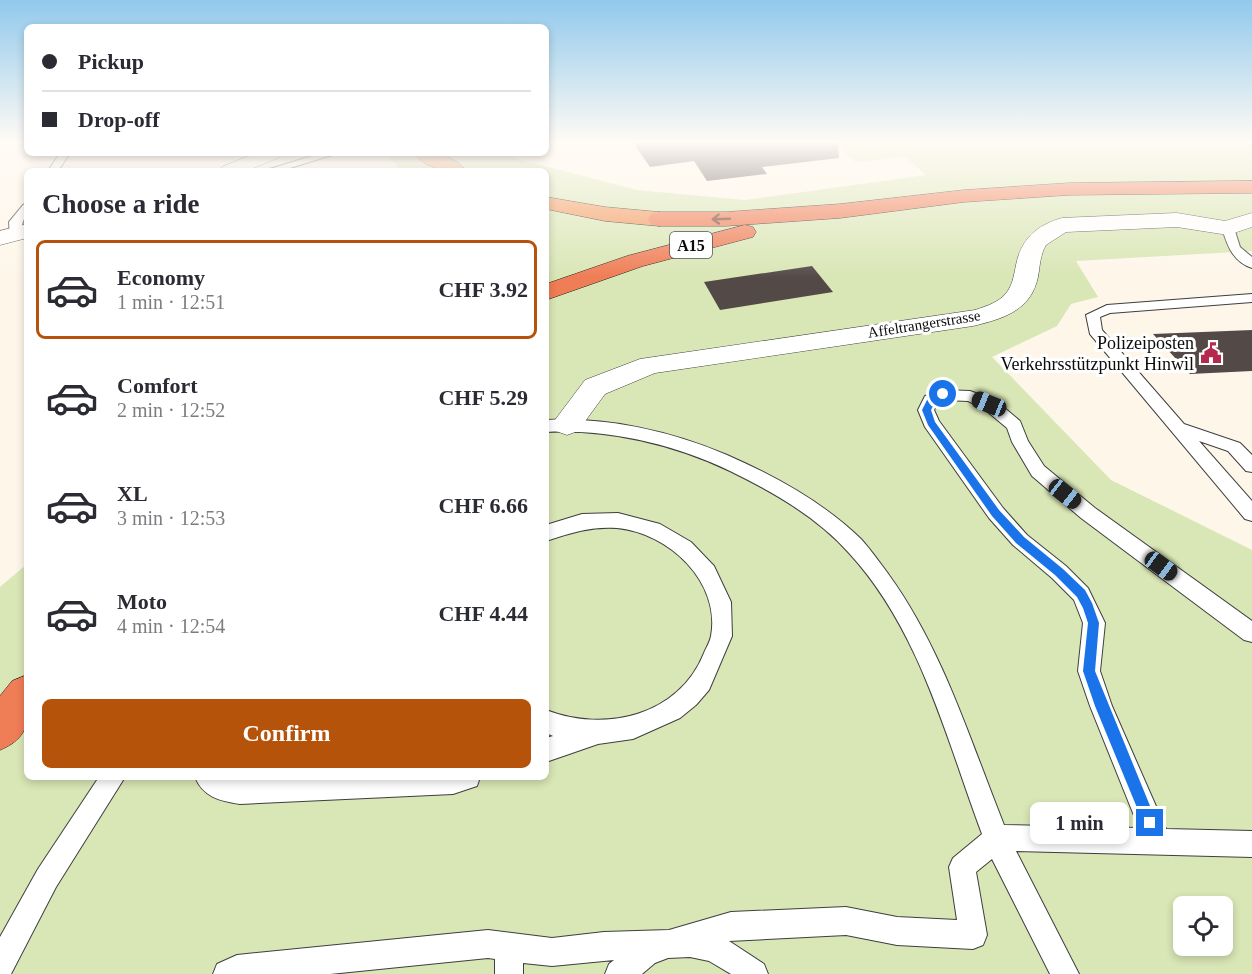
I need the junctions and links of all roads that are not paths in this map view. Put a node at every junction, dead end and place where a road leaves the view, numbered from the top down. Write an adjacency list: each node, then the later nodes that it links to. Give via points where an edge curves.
1 (1252, 187): 4 (highway, A15, via 1026,191)
2 (549, 204): 4 (highway, A15, one-way to 2, via 659,219)
3 (24, 211): 6 (lane, via 15,222)
4 (840, 211): 8 (highway, A15, via 677,249)
5 (1240, 224): 7 (lane, via 1234,249); 10 (street, Affeltrangerstrasse, via 1177,220 1062,225 1035,243 1023,288 1015,300 999,310 973,318 651,365 595,387)
6 (14, 235)
7 (1252, 264)
8 (549, 291)
9 (1252, 298): 11 (lane, via 1107,309 1093,315 1095,331)
10 (556, 425): 24 (lane, via 670,440 736,465 801,502 853,543 903,609 942,692)
11 (1178, 427): 12 (lane, via 1234,447); 13 (lane)
12 (1252, 466)
13 (1252, 514)
14 (550, 529): 19 (lane, via 605,519 637,523 666,534 702,565 721,607 722,639 717,655 700,686 687,699 672,711 636,727)
15 (1252, 633): 25 (lane, via 1088,513 1038,471 1014,425 999,411 970,396 943,394 931,400 926,410 931,423 996,513 1081,594 1088,607 1094,623 1089,671)
16 (24, 699): 18 (highway)
17 (549, 723): 19 (lane)
18 (0, 729)
19 (596, 732): 20 (lane)
20 (549, 749)
21 (111, 780): 29 (lane, via 47,878)
22 (210, 780): 23 (lane, via 221,789 240,792)
23 (459, 780)
24 (997, 838): 25 (lane); 27 (lane, via 962,867 973,935 897,931 846,921 731,926); 34 (lane)
25 (1158, 842): 26 (lane)
26 (1252, 844)
27 (668, 944): 28 (lane, via 552,952); 32 (lane, via 645,953); 33 (lane, via 712,947)
28 (509, 946): 30 (lane, via 488,944 237,969); 31 (lane)
29 (0, 964)
30 (227, 974)
31 (509, 974)
32 (619, 974)
33 (754, 974)
34 (1065, 974)

